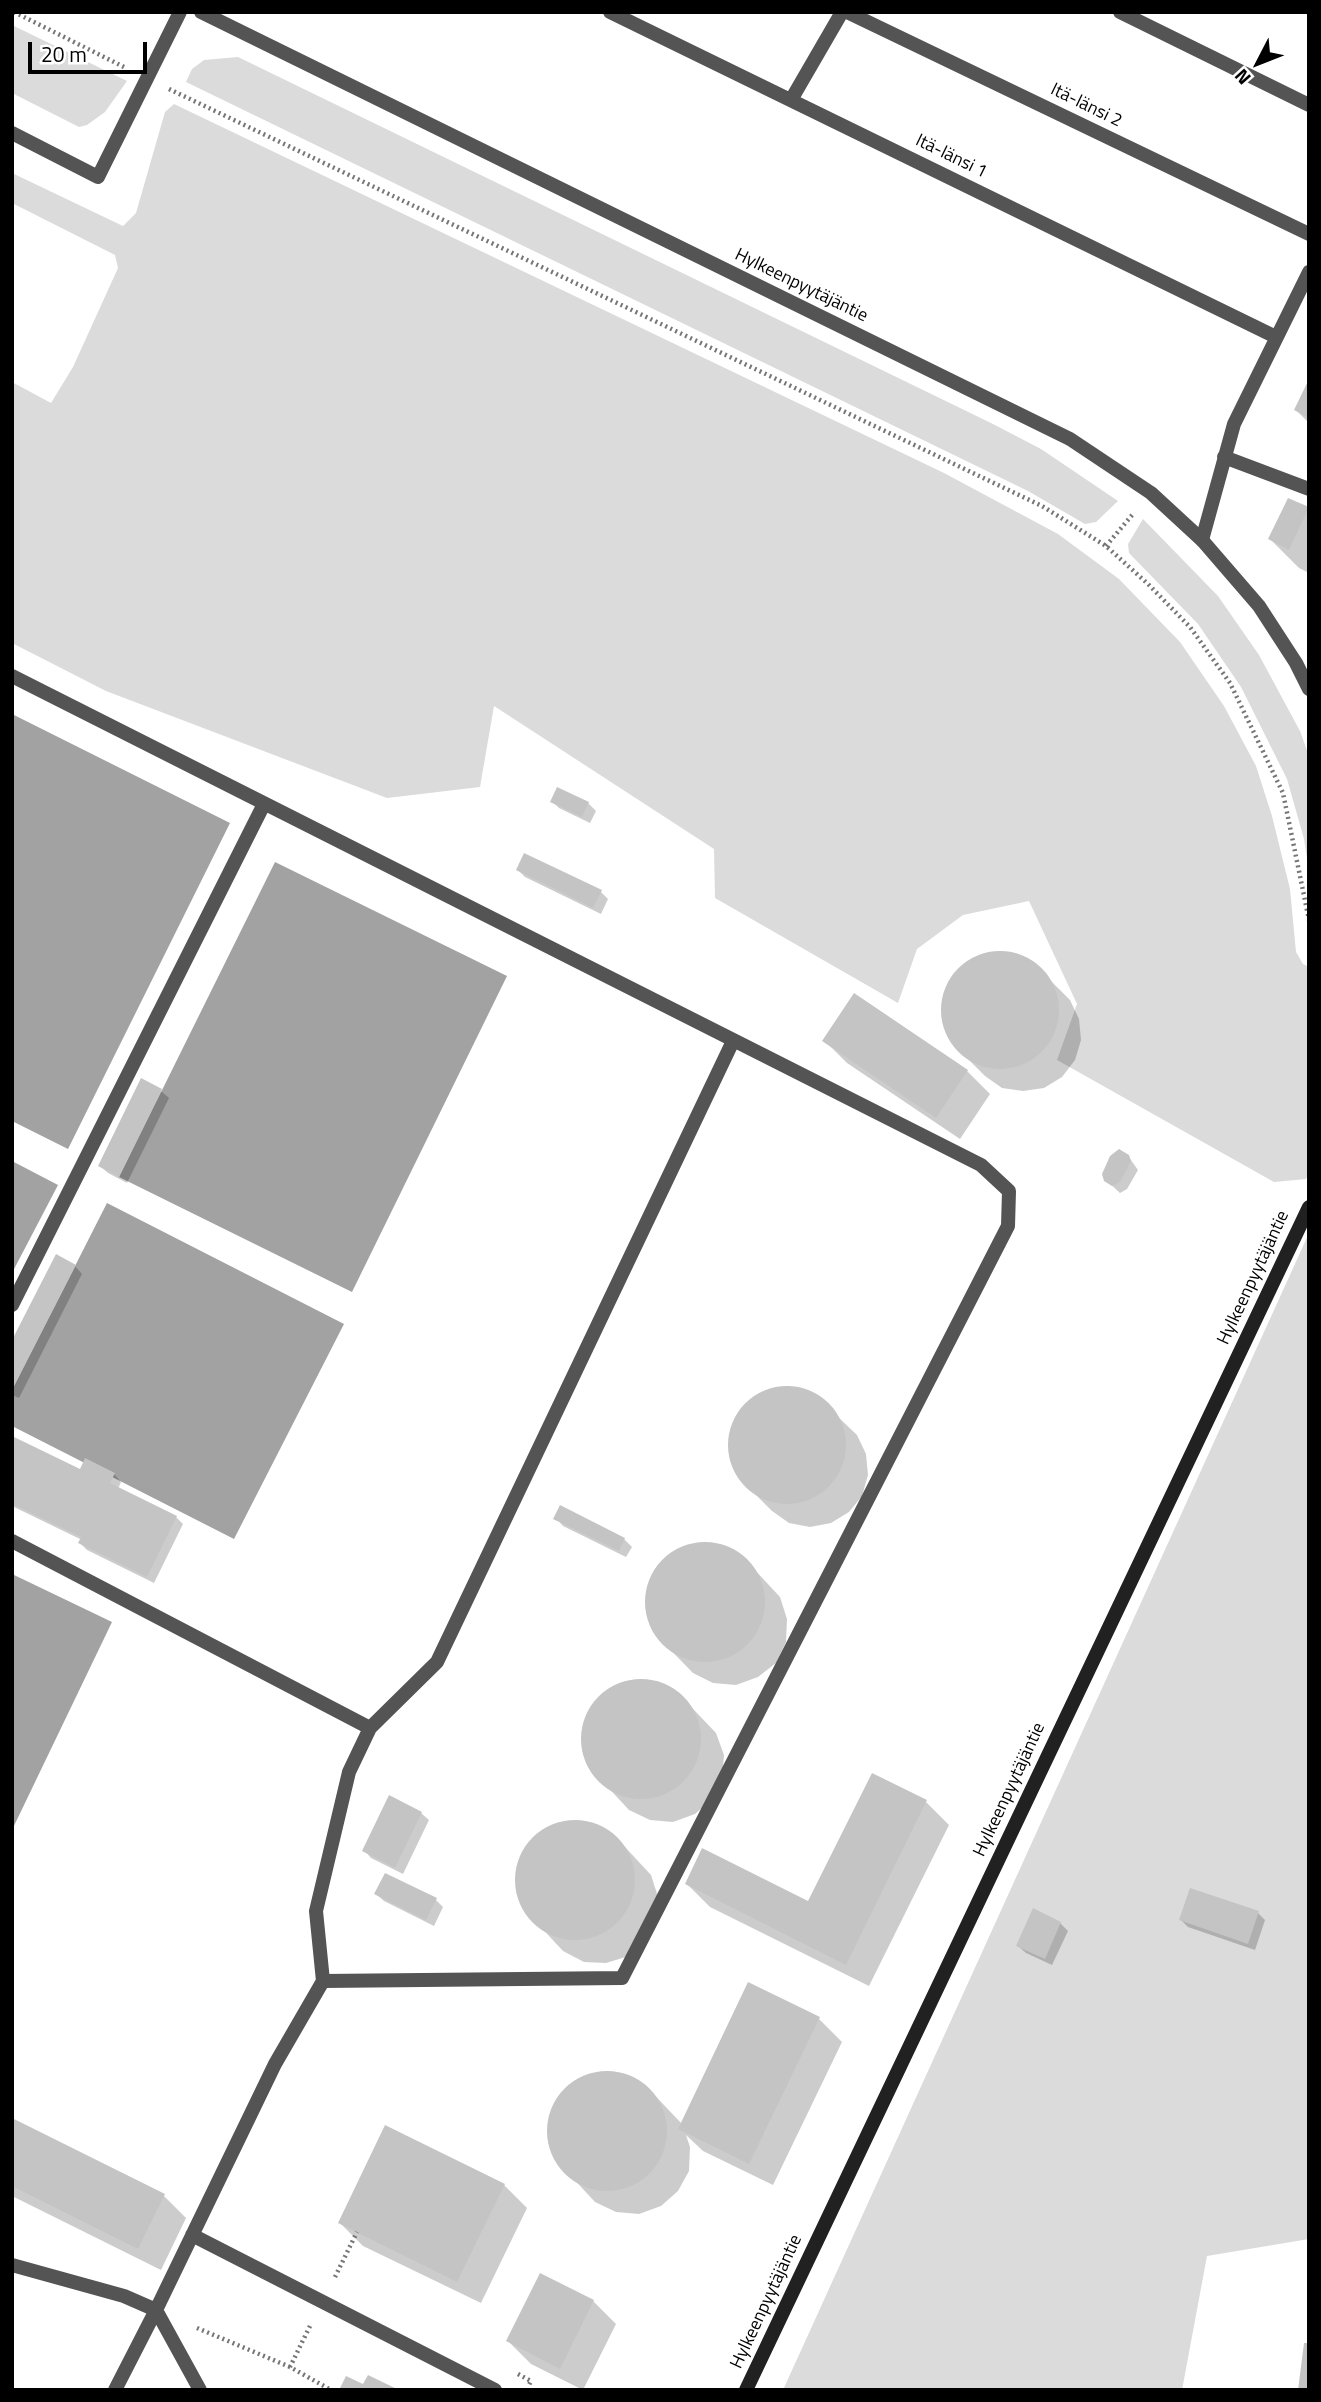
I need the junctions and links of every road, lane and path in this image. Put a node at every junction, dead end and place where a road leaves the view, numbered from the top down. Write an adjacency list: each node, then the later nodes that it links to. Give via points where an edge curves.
1 (14, 12): 8 (path)
2 (180, 12): 8 (street)
3 (201, 12): 17 (street, Hylkeenpyytäjäntie, via 1070,439)
4 (610, 12): 9 (street, Itä-länsi 1)
5 (842, 12): 9 (street)
6 (847, 12): 12 (street, Itä-länsi 2)
7 (1120, 12): 10 (street)
8 (148, 79): 11 (street, via 98,177); 19 (path, via 1042,506)
9 (791, 100): 14 (street, Itä-länsi 1)
10 (1309, 105)
11 (12, 133)
12 (1309, 234)
13 (1309, 272): 14 (street)
14 (1276, 337): 15 (street, via 1234,424)
15 (1224, 457): 16 (street); 18 (street)
16 (1309, 489)
17 (1151, 493): 18 (street, Hylkeenpyytäjäntie); 19 (path)
18 (1202, 540): 21 (street, Hylkeenpyytäjäntie, via 1259,606)
19 (1106, 546): 23 (path, via 1190,627 1230,683 1283,793)
20 (12, 676): 22 (street)
21 (1309, 689)
22 (264, 804): 24 (street); 26 (street)
23 (1309, 920)
24 (733, 1041): 28 (street, via 437,1662); 29 (street, via 982,1165 1009,1191 1008,1226 622,1978)
25 (1309, 1207): 39 (street, Hylkeenpyytäjäntie)
26 (12, 1305)
27 (12, 1541): 28 (street)
28 (370, 1728): 29 (street, via 349,1772 316,1911)
29 (323, 1981): 30 (street, via 275,2064)
30 (192, 2235): 32 (street); 33 (street)
31 (12, 2266): 33 (street, via 124,2296)
32 (323, 2301): 34 (path); 38 (street)
33 (156, 2310): 34 (path); 35 (street); 36 (street)
34 (290, 2367): 37 (path)
35 (115, 2390)
36 (200, 2390)
37 (331, 2390)
38 (495, 2390)
39 (746, 2390)

